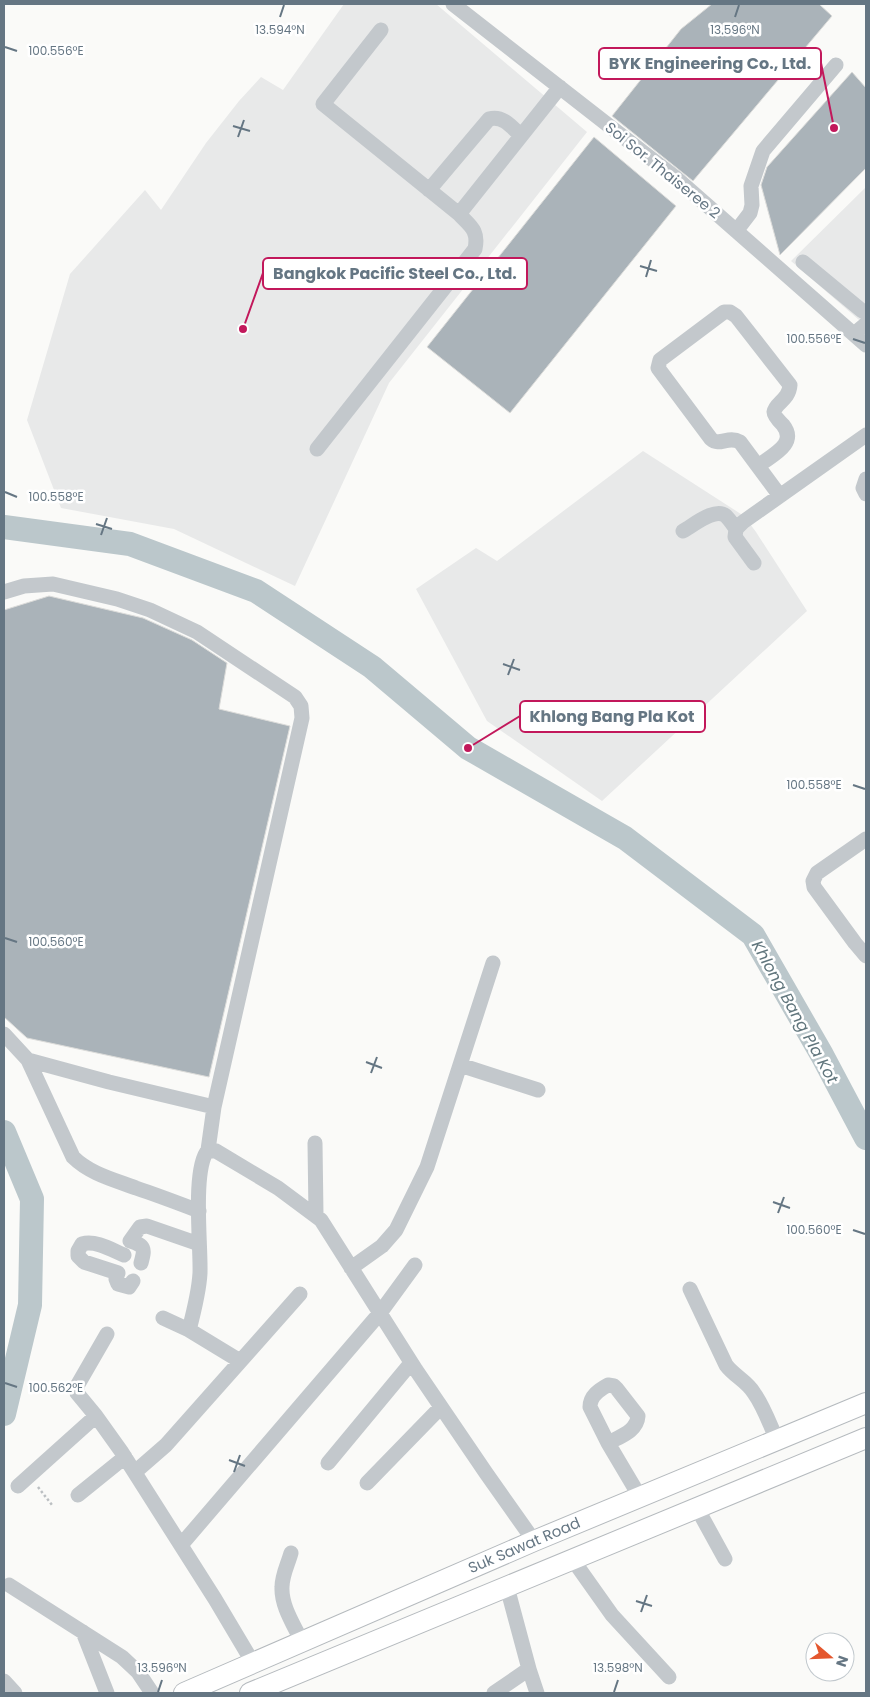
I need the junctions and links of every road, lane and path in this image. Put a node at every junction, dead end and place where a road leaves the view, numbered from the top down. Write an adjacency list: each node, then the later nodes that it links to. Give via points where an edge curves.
1 (453, 4): 4 (street, Soi Sor. Thaiseree 2)
2 (381, 30): 6 (street, via 323,104)
3 (836, 65): 8 (street, via 763,151 750,186 750,213)
4 (560, 87): 5 (street); 8 (street, Soi Sor. Thaiseree 2)
5 (521, 136): 6 (street, via 505,120 489,119); 7 (street)
6 (429, 190): 7 (street)
7 (458, 214): 15 (street, via 474,229 475,249)
8 (737, 230): 12 (street, Soi Sor. Thaiseree 2)
9 (803, 262): 10 (street)
10 (866, 313)
11 (866, 324): 12 (street)
12 (854, 334): 13 (street, Soi Sor. Thaiseree 2)
13 (866, 345)
14 (866, 434): 19 (street)
15 (317, 450)
16 (758, 466): 16 (street, via 788,439 788,431 774,412 786,398 790,385 736,316 724,312 660,360 658,368 714,442 727,439 740,442); 19 (street)
17 (866, 479): 18 (street, via 863,488)
18 (866, 494)
19 (780, 496): 20 (street)
20 (736, 529): 21 (street, via 718,513); 22 (street, via 735,537)
21 (683, 531)
22 (754, 563)
23 (4, 592): 31 (street, via 24,586 53,584 150,610 197,632 295,697 301,706 302,718)
24 (866, 839): 25 (street, via 817,874 813,881 814,887)
25 (866, 956)
26 (493, 963): 29 (street)
27 (4, 1034): 28 (street)
28 (28, 1060): 31 (street); 34 (street, via 78,1162 110,1178)
29 (460, 1065): 30 (street); 40 (street, via 427,1167 396,1230 382,1246)
30 (538, 1090)
31 (214, 1107): 33 (street)
32 (315, 1143): 35 (street)
33 (208, 1150): 34 (street, via 202,1167); 35 (street, via 216,1151 278,1188)
34 (199, 1211): 36 (street)
35 (316, 1215): 40 (street)
36 (198, 1244): 37 (street, via 147,1226 140,1228); 47 (street, via 198,1293)
37 (127, 1248): 38 (street, via 140,1244 144,1252); 41 (street); 41 (street, via 87,1243 82,1244 78,1251 84,1262)
38 (142, 1263)
39 (415, 1265): 45 (street)
40 (351, 1268): 45 (street)
41 (118, 1273): 42 (street, via 118,1284 129,1287)
42 (133, 1281)
43 (690, 1289): 55 (street, via 726,1364 755,1394)
44 (300, 1294): 49 (street)
45 (380, 1313): 50 (street); 67 (street)
46 (163, 1318): 47 (street)
47 (189, 1330): 49 (street)
48 (107, 1334): 53 (street, via 77,1386 77,1393)
49 (240, 1361): 59 (street, via 166,1445)
50 (412, 1363): 52 (street); 58 (street)
51 (859, 1406): 55 (main road, Suk Sawat Road)
52 (441, 1407): 61 (street); 66 (street)
53 (96, 1416): 57 (street); 60 (street)
54 (866, 1439): 65 (main road)
55 (777, 1440): 63 (main road, Suk Sawat Road)
56 (608, 1443): 63 (street)
57 (125, 1457): 59 (street); 62 (street)
58 (328, 1464)
59 (135, 1472): 67 (street)
60 (24, 1481): 64 (path)
61 (366, 1483)
62 (78, 1494)
63 (640, 1497): 66 (main road, Suk Sawat Road)
64 (52, 1505)
65 (697, 1508): 69 (street); 70 (main road)
66 (534, 1540): 74 (main road, Suk Sawat Road)
67 (181, 1545): 75 (street)
68 (292, 1553): 74 (street, via 282,1588 285,1606)
69 (725, 1559)
70 (573, 1560): 72 (main road); 77 (street, via 612,1615)
71 (9, 1585): 73 (street)
72 (507, 1587): 76 (street); 83 (main road)
73 (82, 1632): 80 (street); 81 (street, via 122,1658 138,1672)
74 (302, 1642): 75 (main road, Suk Sawat Road)
75 (253, 1663): 82 (main road, Suk Sawat Road)
76 (528, 1670): 84 (street); 85 (street)
77 (669, 1677)
78 (4, 1681): 79 (street)
79 (15, 1693)
80 (107, 1693)
81 (152, 1693)
82 (184, 1693)
83 (253, 1693)
84 (494, 1693)
85 (536, 1693)

